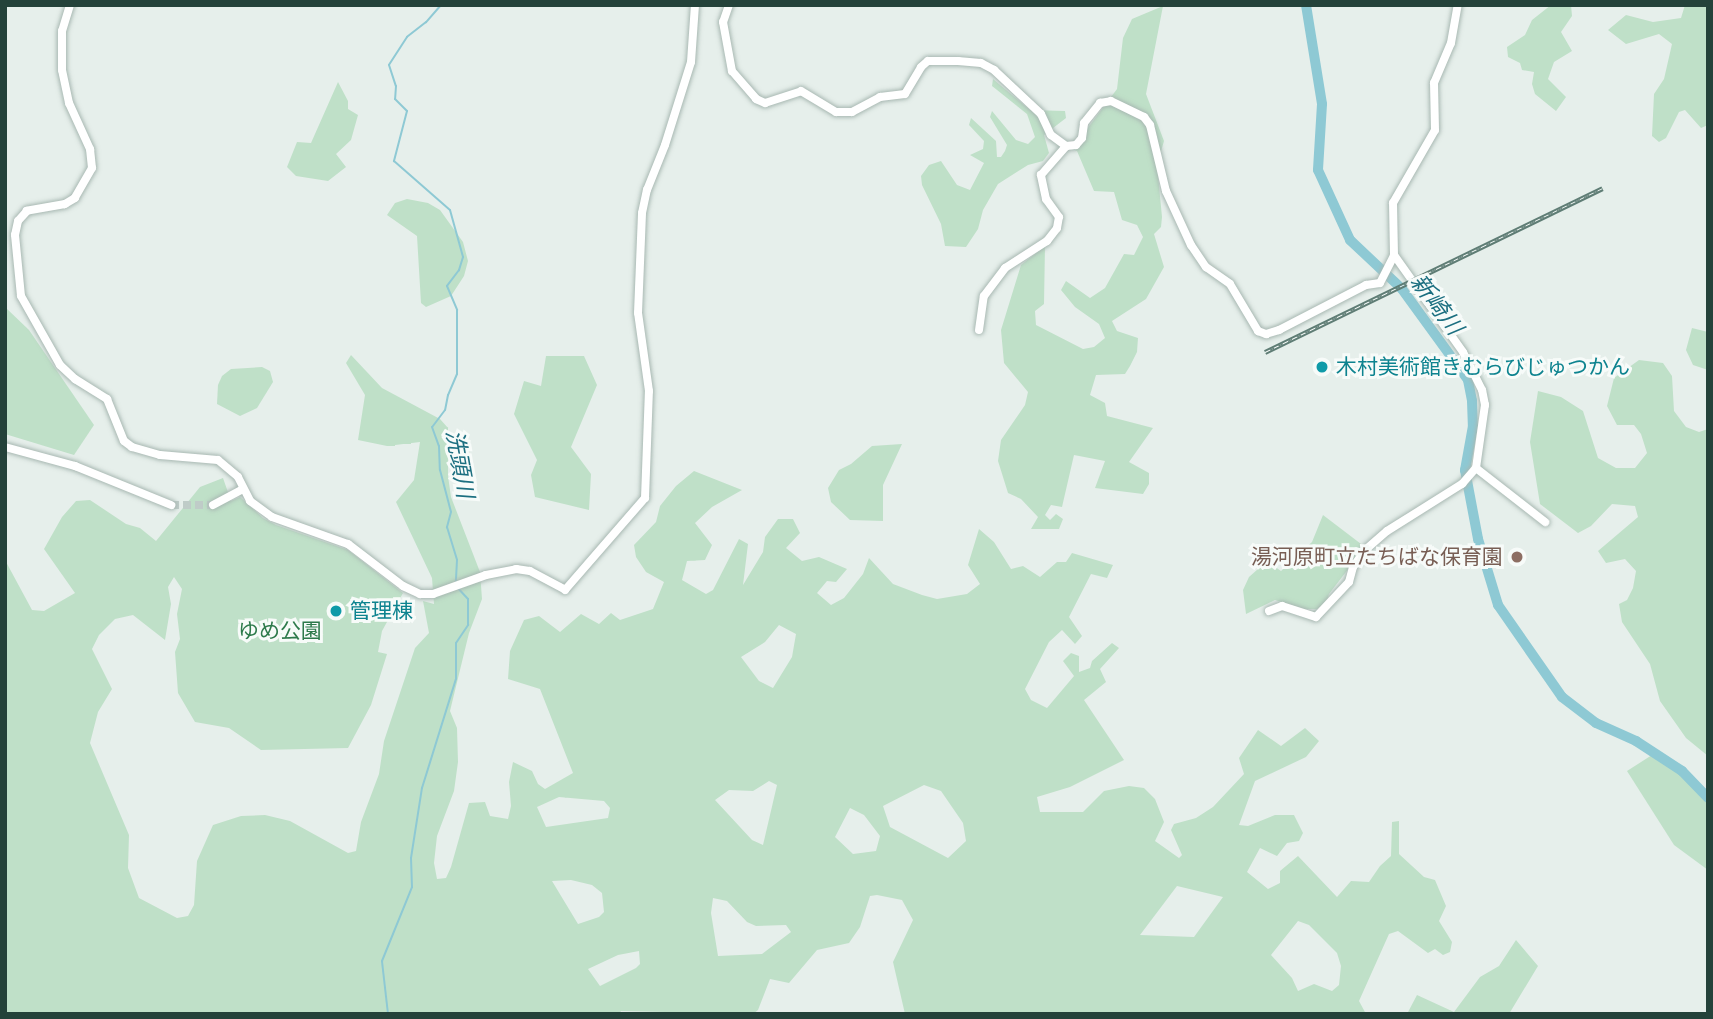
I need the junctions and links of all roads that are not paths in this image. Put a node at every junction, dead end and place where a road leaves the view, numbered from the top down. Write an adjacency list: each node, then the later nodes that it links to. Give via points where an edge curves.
1 (70, 5): 10 (street, via 62,31 62,70 69,103 90,149 92,168 75,198 27,211 18,220 16,261 25,307 66,372 107,399 124,442 160,455 218,460)
2 (695, 5): 10 (street, via 691,62 642,213 638,313 649,391 645,498 565,590 530,571 516,569 420,594 348,544 272,517 250,501)
3 (729, 5): 5 (street, via 723,22 732,71 765,103 802,91 836,113 852,112 880,97 905,94 928,61 981,63 1041,114 1051,135)
4 (1458, 5): 6 (street, via 1451,43 1434,83 1435,130 1393,203)
5 (1066, 146): 6 (street, via 1076,145 1082,138 1084,123 1100,103 1111,101 1144,117 1166,191 1191,245 1206,267 1230,284 1258,331 1266,334 1366,285 1380,283); 7 (street, via 1041,175 1046,200 1059,217 1057,229 1047,241 1005,268 984,296)
6 (1394, 255): 9 (street, via 1463,352 1482,390 1485,405)
7 (979, 330)
8 (5, 447): 11 (street, via 75,466)
9 (1474, 472): 13 (street); 14 (street, via 1364,551 1349,582 1316,617 1282,606)
10 (243, 489): 12 (street)
11 (171, 505)
12 (213, 505)
13 (1545, 522)
14 (1269, 611)

